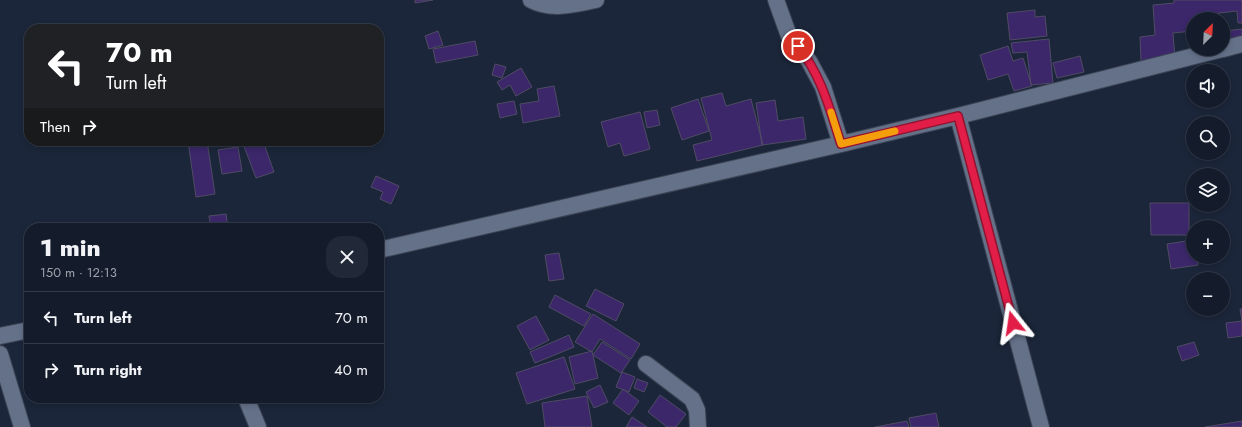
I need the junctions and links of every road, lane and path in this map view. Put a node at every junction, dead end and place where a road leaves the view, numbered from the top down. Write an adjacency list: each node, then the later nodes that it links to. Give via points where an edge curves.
1 (531, 0): 2 (street, via 556,6)
2 (596, 0)
3 (776, 0): 8 (street, via 789,36 809,61 823,87)
4 (1242, 44): 5 (street)
5 (1230, 47)
6 (1194, 56): 7 (street)
7 (958, 116): 8 (street); 18 (street)
8 (841, 144): 9 (street)
9 (384, 249)
10 (24, 331): 11 (street)
11 (0, 336)
12 (0, 354): 15 (street)
13 (646, 364): 17 (street, via 692,399 697,410)
14 (248, 403): 16 (street)
15 (22, 427)
16 (258, 427)
17 (698, 427)
18 (1041, 427)

